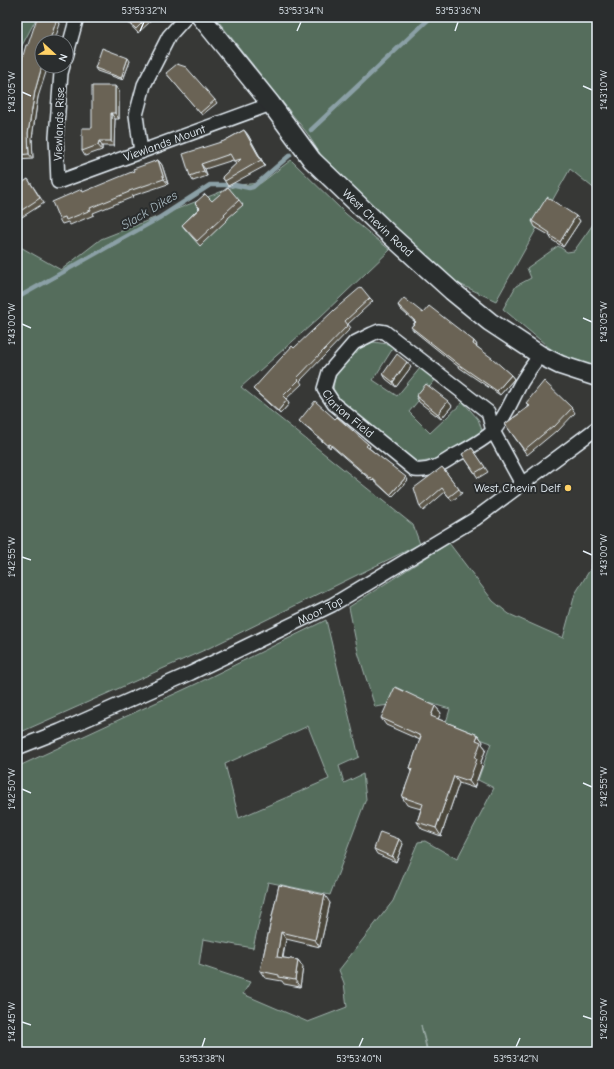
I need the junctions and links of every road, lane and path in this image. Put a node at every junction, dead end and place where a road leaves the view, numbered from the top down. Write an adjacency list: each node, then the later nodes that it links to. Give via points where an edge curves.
1 (77, 17): 4 (street)
2 (186, 17): 7 (street, via 169,36 144,85 136,115)
3 (202, 17): 6 (street, West Chevin Road)
4 (72, 34)
5 (61, 74): 8 (street, Viewlands Rise, via 56,137)
6 (271, 104): 7 (street, Viewlands Mount); 9 (street, West Chevin Road, via 312,160 390,235 490,322)
7 (141, 152): 8 (street, Viewlands Mount)
8 (58, 182)
9 (540, 355): 10 (street, West Chevin Road, via 560,365); 12 (street, Clarion Field, via 521,384 511,406)
10 (597, 377)
11 (597, 428): 13 (street, Moor Top)
12 (493, 431): 12 (street, Clarion Field, via 438,466 422,471 415,470 334,404 324,390 329,372 354,342 379,331 385,332 488,412); 13 (street)
13 (522, 484): 14 (street, Moor Top, via 475,519 332,604 192,673)
14 (17, 748)

